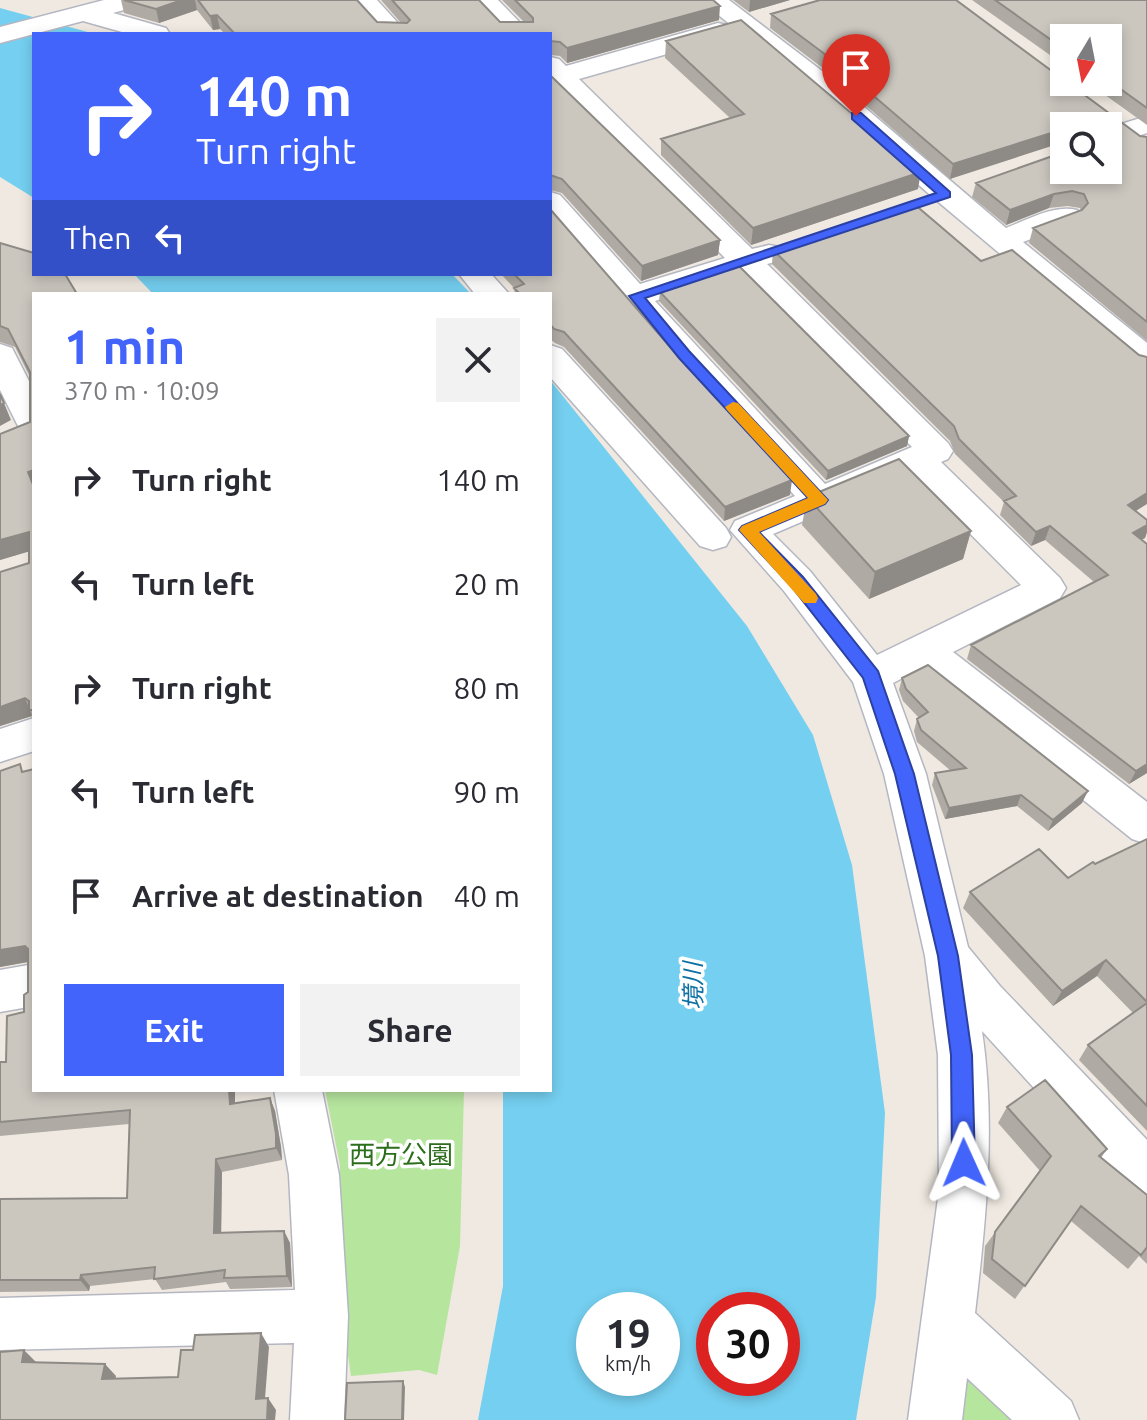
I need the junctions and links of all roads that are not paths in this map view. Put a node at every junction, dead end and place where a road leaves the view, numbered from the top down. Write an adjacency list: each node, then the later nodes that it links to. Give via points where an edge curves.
1 (133, 0): 5 (street)
2 (363, 0): 9 (street)
3 (483, 0): 10 (street)
4 (713, 0): 7 (street)
5 (81, 14): 8 (street); 11 (street)
6 (771, 16): 7 (street)
7 (741, 24): 12 (street); 14 (street, via 812,77)
8 (149, 32)
9 (393, 32)
10 (516, 32)
11 (0, 35)
12 (554, 73): 20 (street)
13 (975, 184): 14 (street)
14 (946, 194): 16 (street); 18 (street)
15 (552, 203): 23 (street)
16 (917, 204)
17 (1066, 216): 18 (street)
18 (1001, 240): 26 (street)
19 (803, 242): 20 (street)
20 (746, 261): 23 (street); 30 (street, via 936,451)
21 (476, 276): 22 (street)
22 (491, 292)
23 (636, 296): 31 (street)
24 (0, 355): 27 (street)
25 (552, 358): 32 (street)
26 (1147, 360)
27 (32, 423)
28 (32, 428): 29 (street)
29 (0, 439)
30 (917, 459): 31 (street); 33 (street, via 1047,588)
31 (819, 500): 34 (street, via 748,530 797,581)
32 (713, 537)
33 (923, 650): 34 (street); 37 (street)
34 (871, 676): 38 (street, via 905,774)
35 (32, 735): 36 (street)
36 (0, 746)
37 (1142, 814)
38 (948, 956): 42 (street); 44 (street, via 962,1055 964,1191)
39 (32, 985): 40 (street)
40 (0, 991)
41 (298, 1092): 43 (street, via 314,1175)
42 (1147, 1175)
43 (322, 1316): 45 (street); 46 (street)
44 (947, 1323): 47 (street); 48 (street)
45 (0, 1324)
46 (317, 1420)
47 (935, 1420)
48 (1052, 1420)

